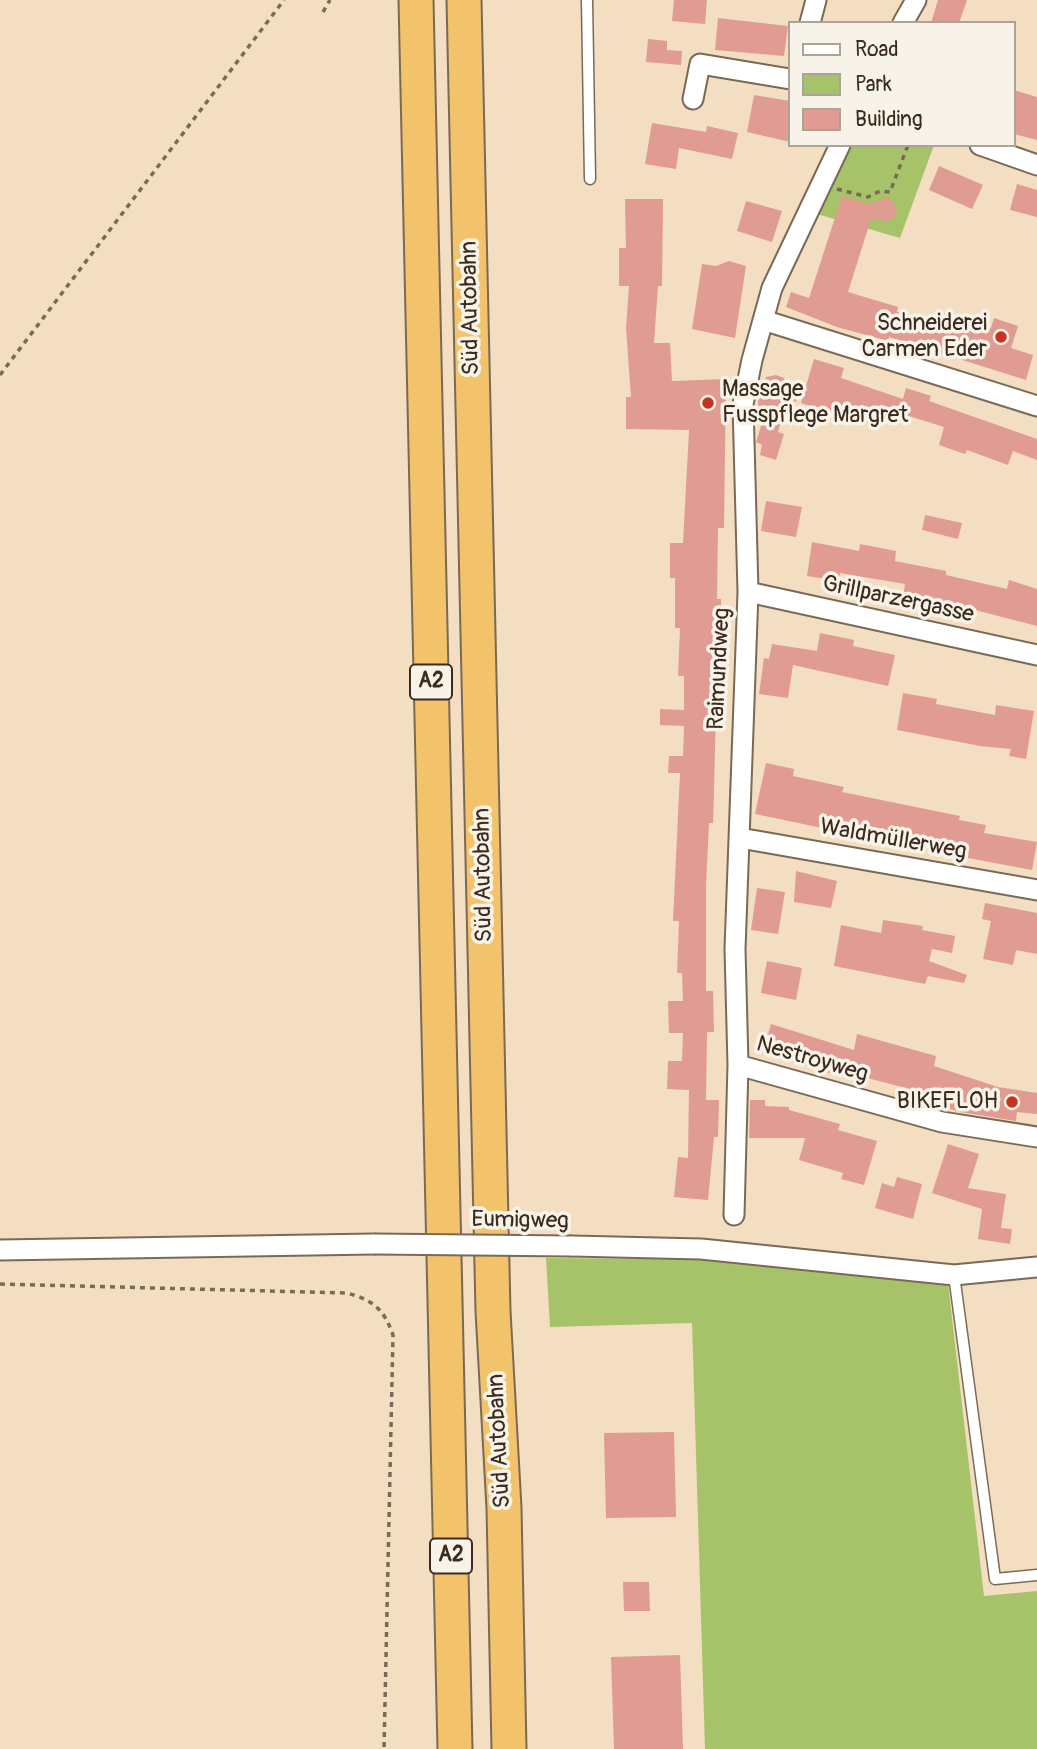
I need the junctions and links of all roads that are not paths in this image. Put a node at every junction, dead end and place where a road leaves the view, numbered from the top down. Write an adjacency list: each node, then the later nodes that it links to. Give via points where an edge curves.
1 (416, 0): 27 (highway, Süd Autobahn / A2)
2 (464, 0): 28 (highway, Süd Autobahn / A2, via 494,1311)
3 (587, 0): 13 (lane)
4 (816, 0): 6 (street)
5 (916, 0): 7 (street)
6 (811, 21)
7 (904, 21)
8 (788, 79): 9 (street, via 700,64)
9 (693, 99)
10 (839, 147): 14 (street, Raimundweg, via 772,288)
11 (986, 147): 12 (street)
12 (1037, 165)
13 (590, 179)
14 (763, 320): 15 (street); 16 (street, Raimundweg, via 744,404)
15 (1037, 406)
16 (748, 592): 17 (street, Grillparzergasse); 18 (street, Raimundweg)
17 (1037, 655)
18 (740, 838): 19 (street, Waldmüllerweg); 20 (street, Raimundweg, via 735,949)
19 (1037, 890)
20 (738, 1065): 21 (street, Nestroyweg, via 943,1122); 22 (street, Raimundweg)
21 (1037, 1137)
22 (734, 1215)
23 (0, 1250): 25 (street, Eumigweg, bridge, via 374,1244 701,1249)
24 (1037, 1267): 25 (street, Eumigweg)
25 (954, 1275): 26 (lane, via 995,1579)
26 (1037, 1575)
27 (455, 1749)
28 (509, 1749)

